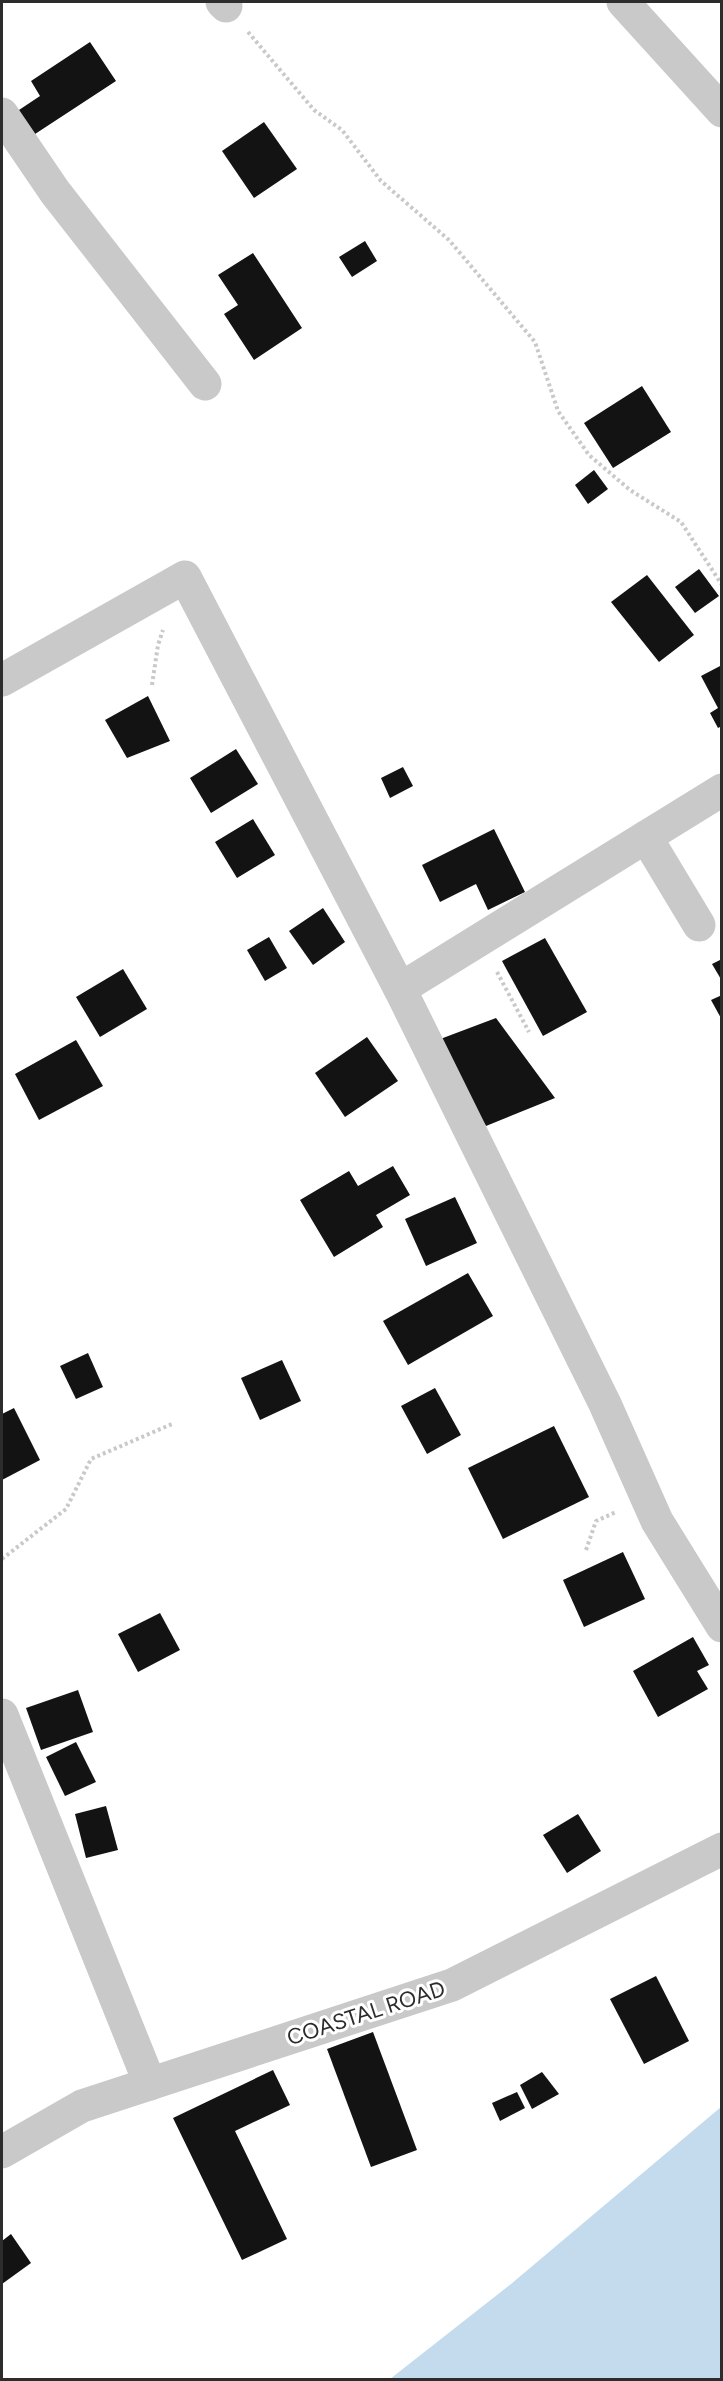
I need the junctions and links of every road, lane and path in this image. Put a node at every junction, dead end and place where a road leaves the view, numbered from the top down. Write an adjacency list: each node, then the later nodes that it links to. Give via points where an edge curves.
1 (623, 2): 3 (street)
2 (224, 4): 6 (path, via 314,110 342,130 381,181 449,240 535,342 558,411 589,455 630,490 681,522)
3 (722, 111)
4 (2, 114): 5 (street, via 55,192)
5 (205, 384)
6 (722, 585)
7 (2, 680): 12 (street, via 185,577)
8 (722, 790): 9 (street)
9 (646, 837): 10 (street); 11 (street)
10 (699, 925)
11 (480, 940): 12 (street); 13 (path)
12 (400, 989): 15 (street, via 604,1404)
13 (529, 1032)
14 (172, 1424): 17 (path, via 92,1459 66,1509)
15 (646, 1498): 16 (path, via 596,1521); 18 (street)
16 (586, 1550)
17 (2, 1559)
18 (722, 1626)
19 (2, 1715): 21 (street)
20 (722, 1849): 21 (street, COASTAL ROAD, via 452,1985)
21 (150, 2084): 22 (street, COASTAL ROAD, via 82,2106)
22 (2, 2152)

